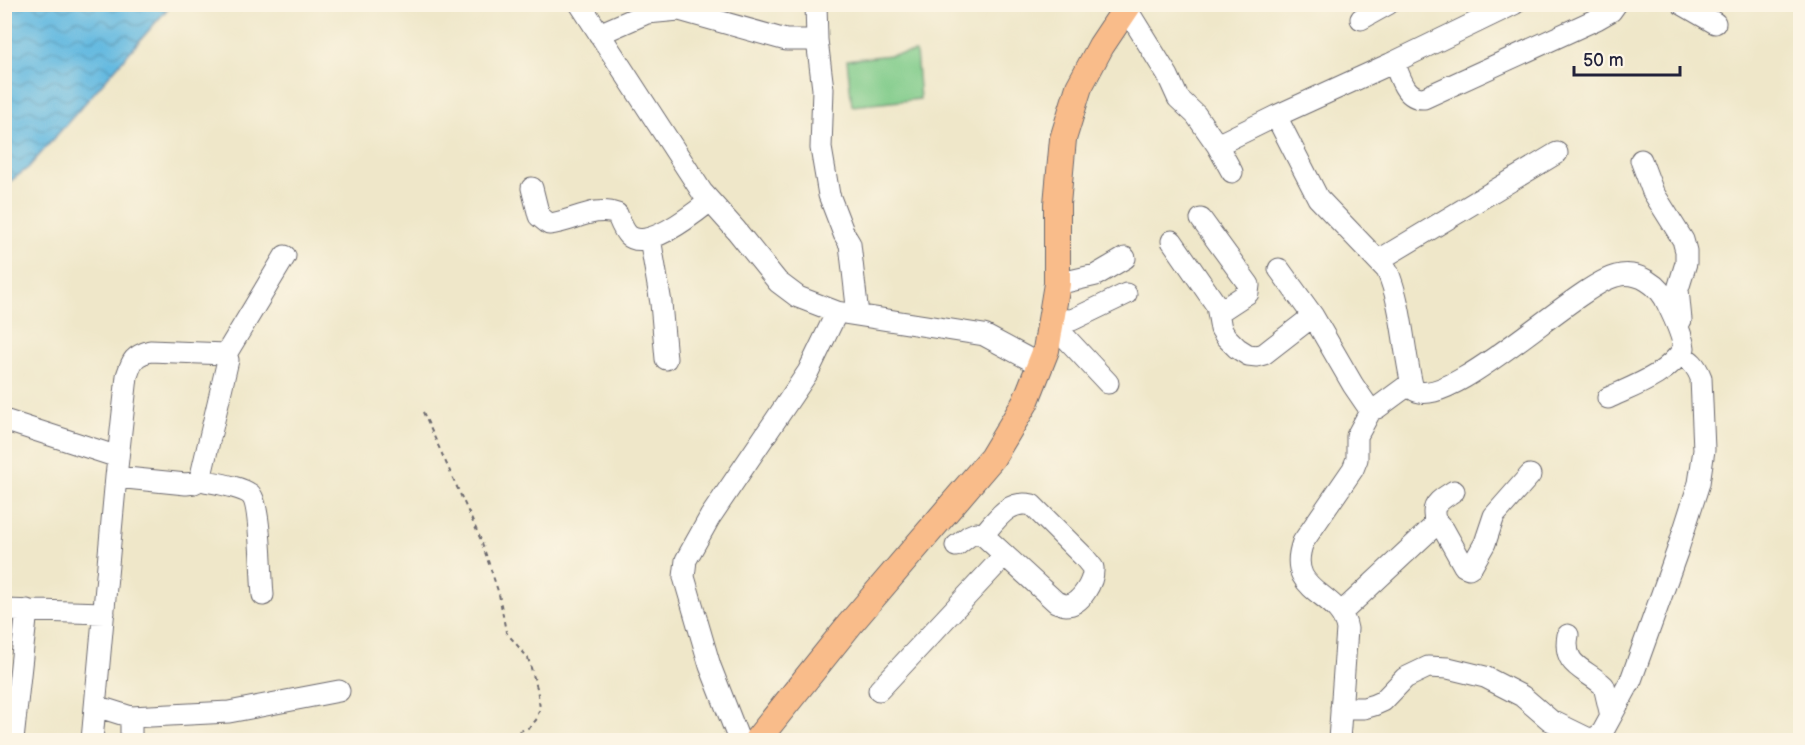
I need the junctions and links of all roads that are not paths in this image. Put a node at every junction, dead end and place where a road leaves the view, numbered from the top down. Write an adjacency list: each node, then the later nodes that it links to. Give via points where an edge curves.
1 (580, 4): 11 (street)
2 (816, 4): 12 (street)
3 (1388, 4): 9 (street)
4 (1514, 4): 8 (street)
5 (1616, 4): 13 (street, via 1597,19 1424,98 1412,96)
6 (1682, 4): 10 (street)
7 (1128, 6): 15 (street, via 1178,98); 28 (main road, via 1079,87 1063,139 1057,204)
8 (1481, 12): 13 (street)
9 (1361, 19)
10 (1714, 23)
11 (599, 34): 12 (street, via 647,13 679,10 786,40); 20 (street)
12 (817, 40): 32 (street, via 823,89 821,148 829,195 850,244)
13 (1394, 62): 14 (street)
14 (1276, 116): 15 (street); 26 (street, via 1318,198)
15 (1217, 145): 18 (street)
16 (1557, 153): 26 (street)
17 (1641, 160): 35 (street, via 1653,192 1686,251 1678,290)
18 (1232, 172)
19 (532, 188): 22 (street, via 539,216 549,224 589,213 611,212 617,214 629,236 637,240)
20 (710, 201): 22 (street, via 680,224); 30 (street, via 778,282 798,297)
21 (1201, 219): 31 (street, via 1250,285 1248,293)
22 (650, 238): 37 (street)
23 (1172, 241): 31 (street)
24 (285, 256): 36 (street)
25 (1125, 258): 28 (street, via 1096,275)
26 (1379, 260): 40 (street, via 1392,282)
27 (1279, 269): 33 (street)
28 (1057, 284): 34 (main road)
29 (1126, 294): 34 (street, via 1072,320)
30 (837, 312): 32 (street); 67 (street, via 808,372 710,517 686,560 684,577 703,644)
31 (1219, 312): 33 (street, via 1226,337 1248,355 1257,356)
32 (858, 315): 38 (street, via 984,335)
33 (1313, 316): 42 (street, via 1353,385)
34 (1050, 324): 38 (main road); 39 (street)
35 (1681, 345): 40 (street, via 1665,296 1642,278 1619,275 1600,283 1453,385 1426,393 1417,392); 41 (street, via 1654,377); 62 (street, via 1701,378 1704,450 1699,483 1658,609)
36 (226, 354): 44 (street, via 150,351 132,361); 46 (street, via 228,360)
37 (666, 359)
38 (1040, 364): 49 (main road, via 1025,403 992,458)
39 (1108, 383)
40 (1411, 383): 42 (street)
41 (1608, 398)
42 (1372, 408): 56 (street, via 1358,436 1353,470 1303,542 1299,555 1300,571 1307,581)
43 (4, 420): 44 (street)
44 (117, 467): 46 (street, via 186,484); 55 (street)
45 (1530, 475): 48 (street, via 1494,516 1485,543 1469,568)
46 (200, 480): 52 (street, via 239,489 255,502)
47 (1454, 491): 48 (street, via 1438,503)
48 (1435, 520): 56 (street, via 1433,527)
49 (932, 525): 50 (street, via 962,552 969,536); 68 (main road)
50 (983, 535): 51 (street); 51 (street, via 1004,510 1024,503 1032,506 1084,557 1094,573 1085,592 1066,605 1056,602)
51 (1005, 555): 58 (street)
52 (262, 595)
53 (4, 610): 54 (street)
54 (27, 610): 55 (street); 64 (street)
55 (104, 613): 60 (street)
56 (1341, 613): 61 (street, via 1347,629)
57 (1568, 635): 62 (street, via 1570,659 1604,686)
58 (879, 690)
59 (339, 691): 63 (street, via 229,712)
60 (96, 706): 63 (street); 65 (street)
61 (1341, 708): 62 (street, via 1364,708 1383,701 1405,678 1428,667 1485,677 1522,696 1550,720 1587,738 1594,739 1602,733); 69 (street)
62 (1611, 716)
63 (131, 717): 66 (street)
64 (13, 741)
65 (92, 741)
66 (131, 741)
67 (739, 741)
68 (756, 741)
69 (1339, 741)

